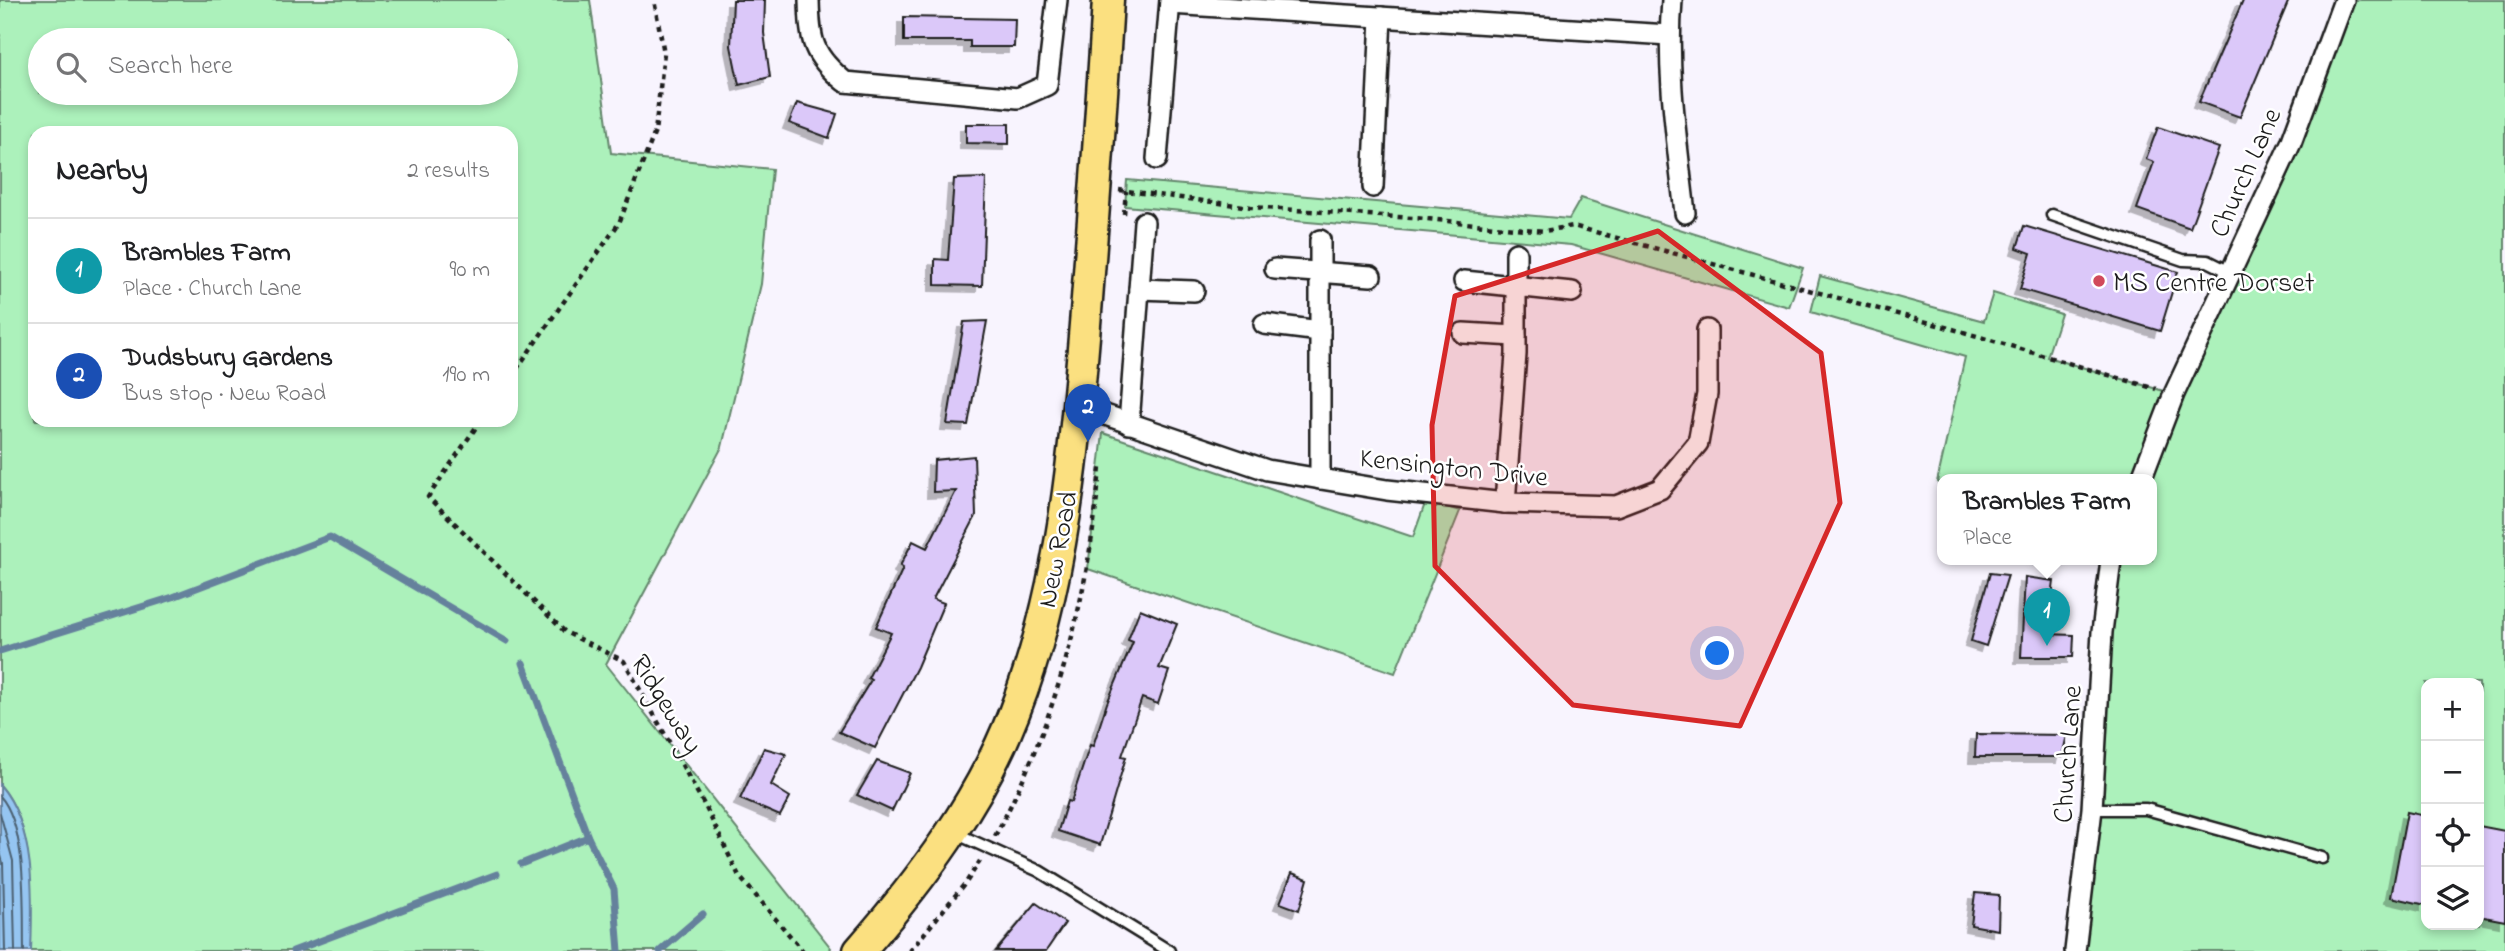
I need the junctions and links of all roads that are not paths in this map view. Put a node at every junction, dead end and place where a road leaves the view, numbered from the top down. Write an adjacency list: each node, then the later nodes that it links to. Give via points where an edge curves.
1 (808, 0): 2 (street, via 810,37 822,63 845,82 1018,98 1047,85)
2 (1057, 0)
3 (1108, 0): 10 (main road, New Road)
4 (1119, 0): 10 (main road, New Road)
5 (1672, 0): 9 (street)
6 (2344, 0): 20 (street, Church Lane, via 2291,143)
7 (1170, 2): 8 (street); 11 (street)
8 (1372, 11): 9 (street); 12 (street)
9 (1669, 35): 13 (street)
10 (1103, 96): 32 (main road, New Road)
11 (1157, 159)
12 (1373, 187)
13 (1685, 213)
14 (2052, 215): 20 (lane, via 2183,260 2208,261)
15 (1144, 222): 24 (street)
16 (1320, 240): 19 (street)
17 (1516, 253): 23 (street)
18 (1275, 269): 19 (street)
19 (1320, 272): 21 (street); 29 (street)
20 (2230, 272): 34 (street, Church Lane)
21 (1371, 276)
22 (1464, 281): 23 (street)
23 (1516, 285): 26 (street); 31 (street)
24 (1139, 289): 25 (street); 33 (street)
25 (1194, 290)
26 (1572, 292)
27 (1264, 324): 29 (street)
28 (1707, 330): 36 (street, Kensington Drive, via 1707,394 1698,443 1660,489 1616,506)
29 (1320, 331): 35 (street)
30 (1463, 333): 31 (street)
31 (1516, 336): 36 (street)
32 (1079, 406): 33 (street, Kensington Drive); 39 (main road, New Road, via 1057,571 1014,713)
33 (1129, 424): 35 (street, Kensington Drive, via 1267,470)
34 (2143, 474)
35 (1320, 479): 36 (street, Kensington Drive)
36 (1504, 503)
37 (2110, 565): 38 (street, Church Lane)
38 (2092, 808): 40 (lane, via 2146,809); 43 (street, Church Lane)
39 (951, 831): 41 (main road, New Road, via 912,889); 42 (lane, via 1039,872)
40 (2322, 858)
41 (859, 951)
42 (1169, 951)
43 (2075, 951)

